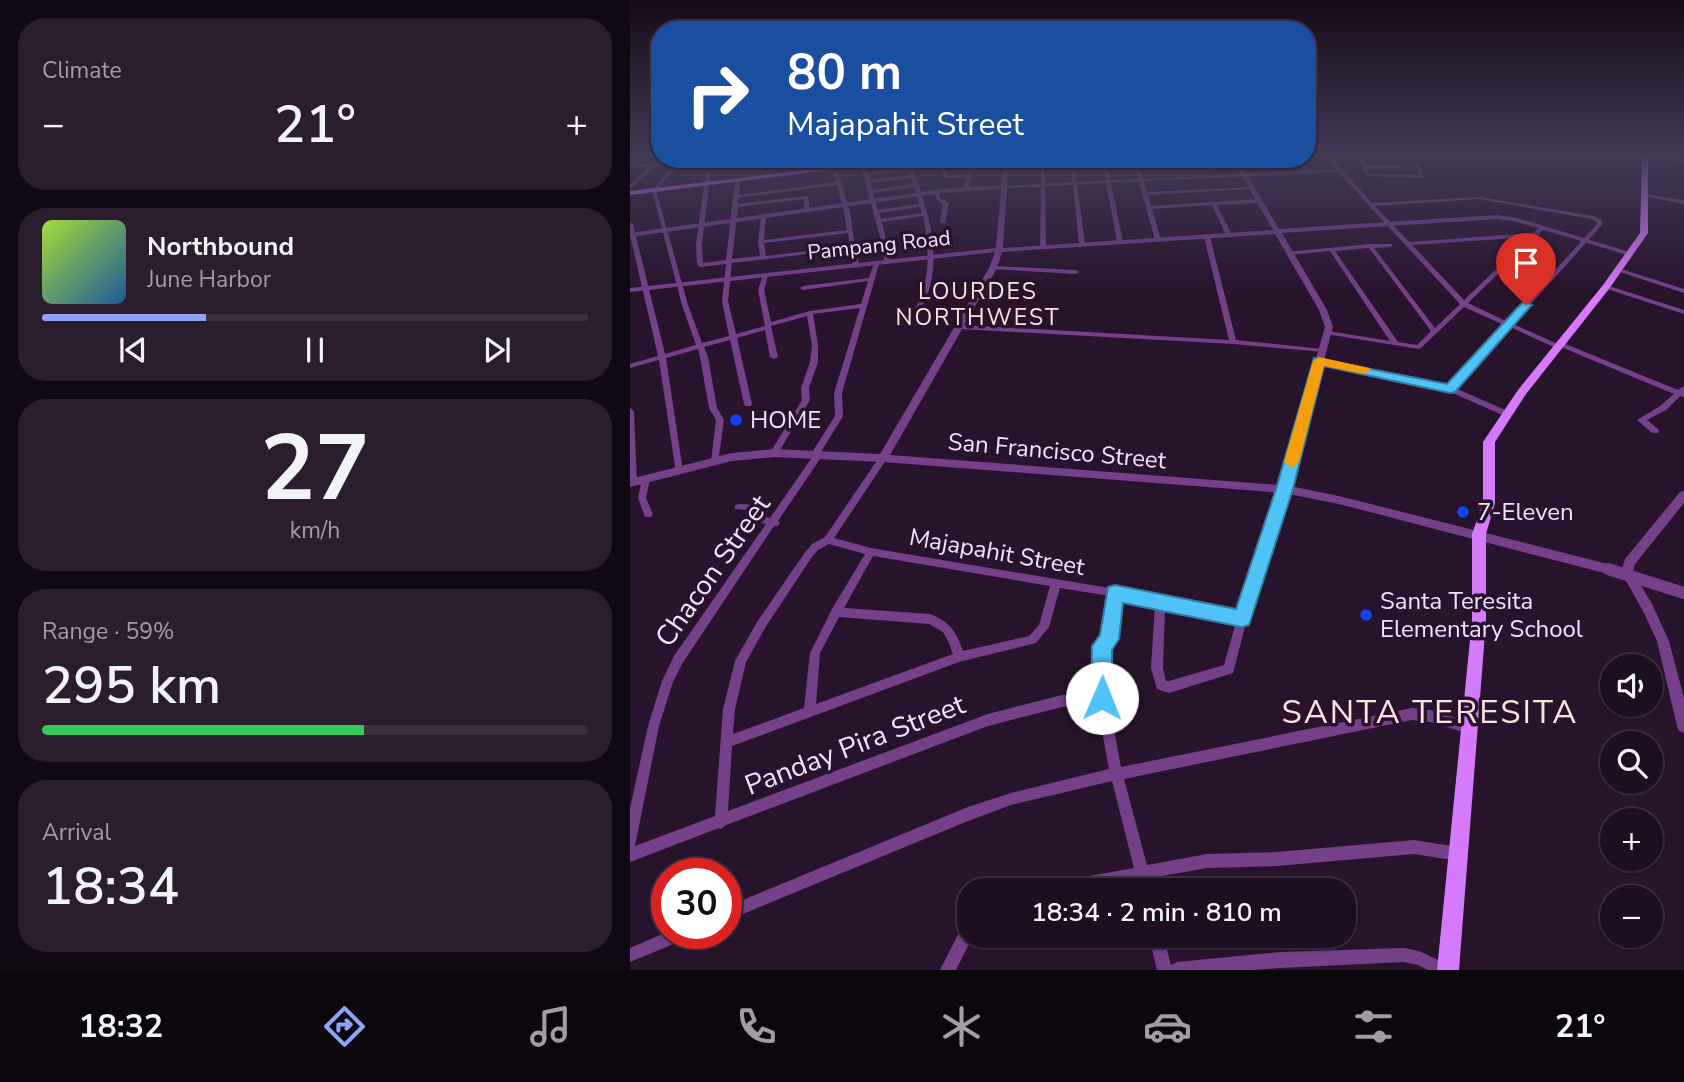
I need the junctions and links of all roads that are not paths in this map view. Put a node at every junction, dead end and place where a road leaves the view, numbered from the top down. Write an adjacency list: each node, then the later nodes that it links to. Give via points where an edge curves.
1 (657, 200): 38 (street)
2 (706, 200): 35 (street)
3 (735, 200): 24 (street)
4 (780, 200): 24 (street)
5 (806, 200): 27 (street)
6 (844, 200): 25 (street)
7 (885, 200): 20 (street)
8 (921, 200): 22 (street)
9 (940, 200): 33 (street, via 946,204)
10 (1003, 200): 56 (street)
11 (1042, 200): 54 (street)
12 (1078, 200): 49 (street)
13 (1112, 200): 48 (street)
14 (1147, 200): 26 (street)
15 (1367, 200): 23 (street)
16 (1444, 200): 23 (street)
17 (1492, 200): 46 (street, via 1600,221)
18 (1644, 200): 58 (main road, via 1644,233)
19 (1258, 201): 21 (street); 40 (street)
20 (873, 202): 25 (street); 28 (street)
21 (1214, 204): 26 (street); 42 (street)
22 (922, 205): 28 (street); 29 (street)
23 (1371, 205): 36 (street)
24 (735, 206): 31 (street)
25 (845, 206): 27 (street); 39 (street)
26 (1150, 208): 45 (street)
27 (807, 211): 30 (street)
28 (875, 212): 32 (street)
29 (924, 215): 32 (street); 60 (street)
30 (762, 217): 31 (street); 47 (street)
31 (733, 220): 35 (street); 61 (street)
32 (879, 221): 62 (street)
33 (943, 222)
34 (630, 224): 41 (street)
35 (702, 225): 38 (street); 61 (street, via 699,265)
36 (1390, 225): 37 (street, Pampang Road, via 1497,217); 40 (street, Pampang Road); 50 (street)
37 (1542, 228): 43 (street); 46 (street, Pampang Road)
38 (664, 230): 41 (street); 71 (street)
39 (850, 232): 47 (street); 53 (street)
40 (1276, 232): 42 (street, Pampang Road); 57 (street)
41 (631, 235): 73 (street)
42 (1229, 235): 44 (street, Pampang Road)
43 (1533, 235): 50 (street); 77 (street)
44 (1207, 237): 45 (street, Pampang Road); 88 (street)
45 (1158, 240): 48 (street, Pampang Road)
46 (1586, 241): 58 (street, Pampang Road); 82 (street)
47 (761, 242): 59 (street)
48 (1120, 242): 49 (street, Pampang Road)
49 (1082, 244): 54 (street, Pampang Road)
50 (1407, 244): 77 (street)
51 (1390, 245): 52 (street)
52 (1370, 246): 55 (street); 85 (street)
53 (854, 247): 59 (street); 64 (street)
54 (1043, 247): 56 (street, Pampang Road)
55 (1331, 249): 57 (street); 89 (street)
56 (999, 250): 60 (street, Pampang Road); 65 (street)
57 (1288, 253): 86 (street, via 1323,310)
58 (1631, 254): 66 (main road)
59 (763, 257): 61 (street)
60 (932, 257): 62 (street, Pampang Road); 81 (street, via 923,300)
61 (730, 261): 70 (street)
62 (887, 262): 63 (street, Pampang Road)
63 (876, 264): 64 (street, Pampang Road); 69 (street, Chacon Street)
64 (856, 266): 68 (street, Pampang Road)
65 (993, 268): 67 (street); 84 (street)
66 (1619, 270): 72 (main road); 76 (street)
67 (1076, 272)
68 (765, 276): 70 (street, Pampang Road); 83 (street, via 761,290)
69 (872, 279): 74 (street); 78 (street, Chacon Street)
70 (726, 281): 71 (street, Pampang Road); 87 (street)
71 (680, 284): 73 (street, Pampang Road); 90 (street)
72 (1606, 287): 79 (street); 91 (main road)
73 (645, 288): 75 (street, Pampang Road); 93 (street)
74 (803, 288)
75 (630, 290)
76 (1684, 291)
77 (1464, 304): 82 (street); 85 (street)
78 (864, 305): 80 (street); 104 (street, Chacon Street, via 838,393 839,416)
79 (1684, 312)
80 (810, 313): 83 (street); 103 (street, via 816,345 806,400)
81 (908, 321)
82 (1507, 325): 91 (street); 97 (street)
83 (768, 326): 87 (street); 94 (street)
84 (960, 327): 88 (street); 105 (street)
85 (1435, 332): 89 (street, via 1419,347)
86 (1328, 333): 89 (street); 92 (street)
87 (732, 337): 90 (street); 99 (street)
88 (1233, 342): 92 (street)
89 (1396, 344)
90 (699, 345): 93 (street); 106 (street, via 713,408 720,420)
91 (1560, 345): 98 (street); 101 (main road)
92 (1322, 351): 95 (street)
93 (662, 356): 96 (street); 107 (street)
94 (774, 357)
95 (1319, 361): 97 (street); 110 (street)
96 (630, 366)
97 (1450, 389): 101 (street)
98 (1682, 392): 102 (street, via 1641,420)
99 (748, 404)
100 (630, 411): 109 (street)
101 (1507, 414): 115 (main road, via 1489,442 1489,503)
102 (1655, 430)
103 (774, 453): 104 (street, San Francisco Street); 106 (street, San Francisco Street)
104 (817, 454): 105 (street, San Francisco Street); 114 (street, Chacon Street)
105 (883, 458): 110 (street, San Francisco Street); 116 (street)
106 (715, 461): 107 (street, San Francisco Street)
107 (679, 471): 108 (street, San Francisco Street)
108 (646, 479): 109 (street, San Francisco Street); 113 (street, via 642,498)
109 (631, 483)
110 (1284, 489): 115 (street, San Francisco Street); 123 (street)
111 (1684, 495): 127 (street, via 1629,562 1627,572 1663,641)
112 (739, 507): 114 (street, via 763,509 761,519)
113 (648, 514)
114 (775, 523): 132 (street, Chacon Street, via 678,660 664,687)
115 (1479, 534): 120 (street, San Francisco Street, bridge); 128 (main road, via 1479,620)
116 (828, 540): 117 (street, Majapahit Street); 129 (street, via 809,554 741,661 729,709)
117 (871, 552): 118 (street, Majapahit Street); 122 (street)
118 (1055, 584): 119 (street, Majapahit Street); 124 (street, via 1039,635)
119 (1115, 593): 121 (street, Majapahit Street); 125 (street, via 1110,639 1102,646)
120 (1684, 593)
121 (1160, 604): 123 (street, Majapahit Street); 123 (street, via 1157,675 1164,687 1229,668)
122 (836, 612): 124 (street, via 930,619 952,634); 126 (street, via 815,653)
123 (1242, 619)
124 (959, 657): 126 (street)
125 (1102, 698): 130 (street); 131 (street, Panday Pira Street, via 1062,702 988,720)
126 (810, 711): 129 (street)
127 (1684, 726)
128 (1470, 728): 130 (street, via 1412,714); 133 (main road)
129 (728, 742): 131 (street)
130 (1115, 774): 135 (street); 138 (street, via 988,806)
131 (721, 822): 134 (street, Panday Pira Street)
132 (630, 842)
133 (1458, 854): 135 (street, via 1414,847 1207,861); 146 (main road)
134 (630, 855)
135 (1143, 872): 136 (street); 137 (street)
136 (1112, 878)
137 (1144, 878)
138 (742, 907)
139 (651, 947): 142 (street)
140 (959, 948): 143 (street)
141 (1159, 948): 144 (street)
142 (630, 956)
143 (948, 970)
144 (1165, 970)
145 (1177, 970): 146 (street, via 1404,955)
146 (1446, 970)

